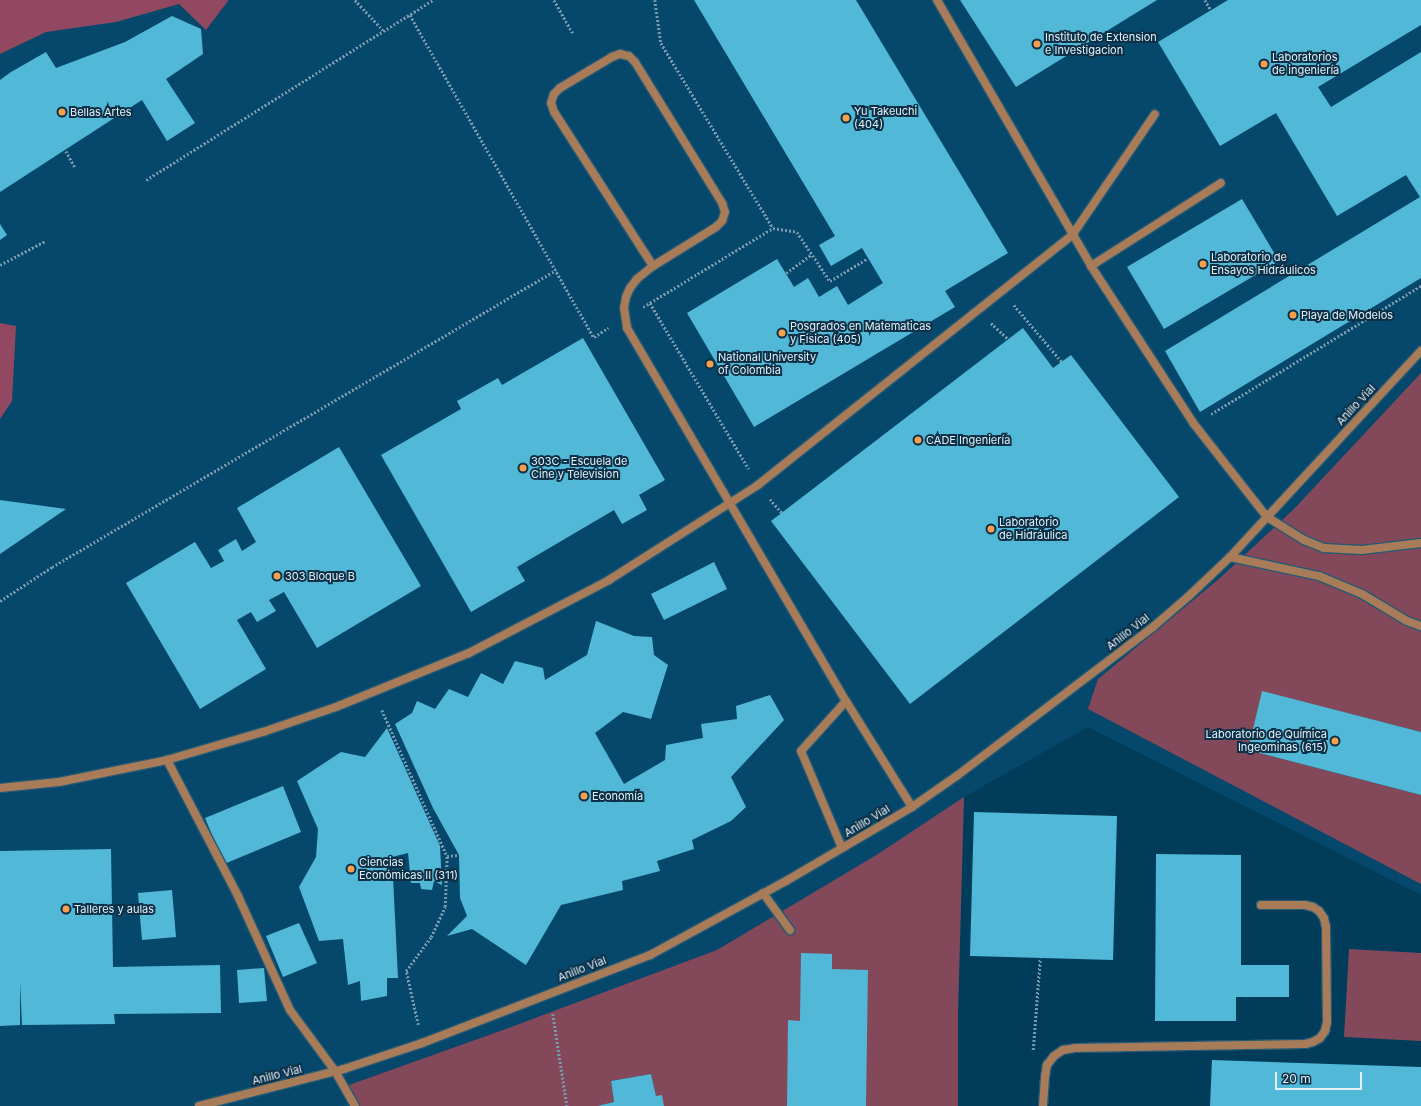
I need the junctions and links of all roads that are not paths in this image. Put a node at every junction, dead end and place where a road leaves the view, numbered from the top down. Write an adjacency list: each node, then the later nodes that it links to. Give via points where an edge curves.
1 (937, 0): 4 (street)
2 (1155, 114): 4 (street)
3 (1221, 183): 6 (street)
4 (1073, 234): 6 (street); 8 (street, via 758,485)
5 (653, 266): 5 (street, via 554,112 551,103 554,94 560,88 620,54 629,56 635,62 722,203 725,212 722,221 716,227); 8 (street, via 630,288 626,298 625,318 632,336)
6 (1091, 266): 9 (street, via 1194,424)
7 (1421, 351): 9 (street, Anillo Vial)
8 (730, 504): 13 (street); 14 (street, via 609,580 469,653 374,693 263,732)
9 (1267, 517): 10 (street, via 1304,540 1324,548 1362,550); 11 (street, Anillo Vial)
10 (1421, 543)
11 (1230, 557): 12 (street, via 1319,576 1362,594 1407,621); 16 (street, Anillo Vial, via 1153,627)
12 (1421, 626)
13 (846, 701): 16 (street); 17 (street, via 801,751)
14 (167, 760): 15 (street, via 59,782); 21 (street, via 238,896 290,1010)
15 (0, 788)
16 (912, 807): 17 (street, Anillo Vial)
17 (842, 848): 18 (street, Anillo Vial)
18 (763, 893): 20 (street); 21 (street, Anillo Vial, via 650,955 422,1043)
19 (1261, 905): 25 (street, via 1309,906 1320,911 1324,918 1327,1022 1320,1038 1305,1044 1064,1050 1054,1056 1047,1066)
20 (790, 930)
21 (335, 1071): 22 (street, Anillo Vial); 24 (street)
22 (218, 1104): 23 (street, Anillo Vial)
23 (199, 1106)
24 (355, 1106)
25 (1043, 1106)

